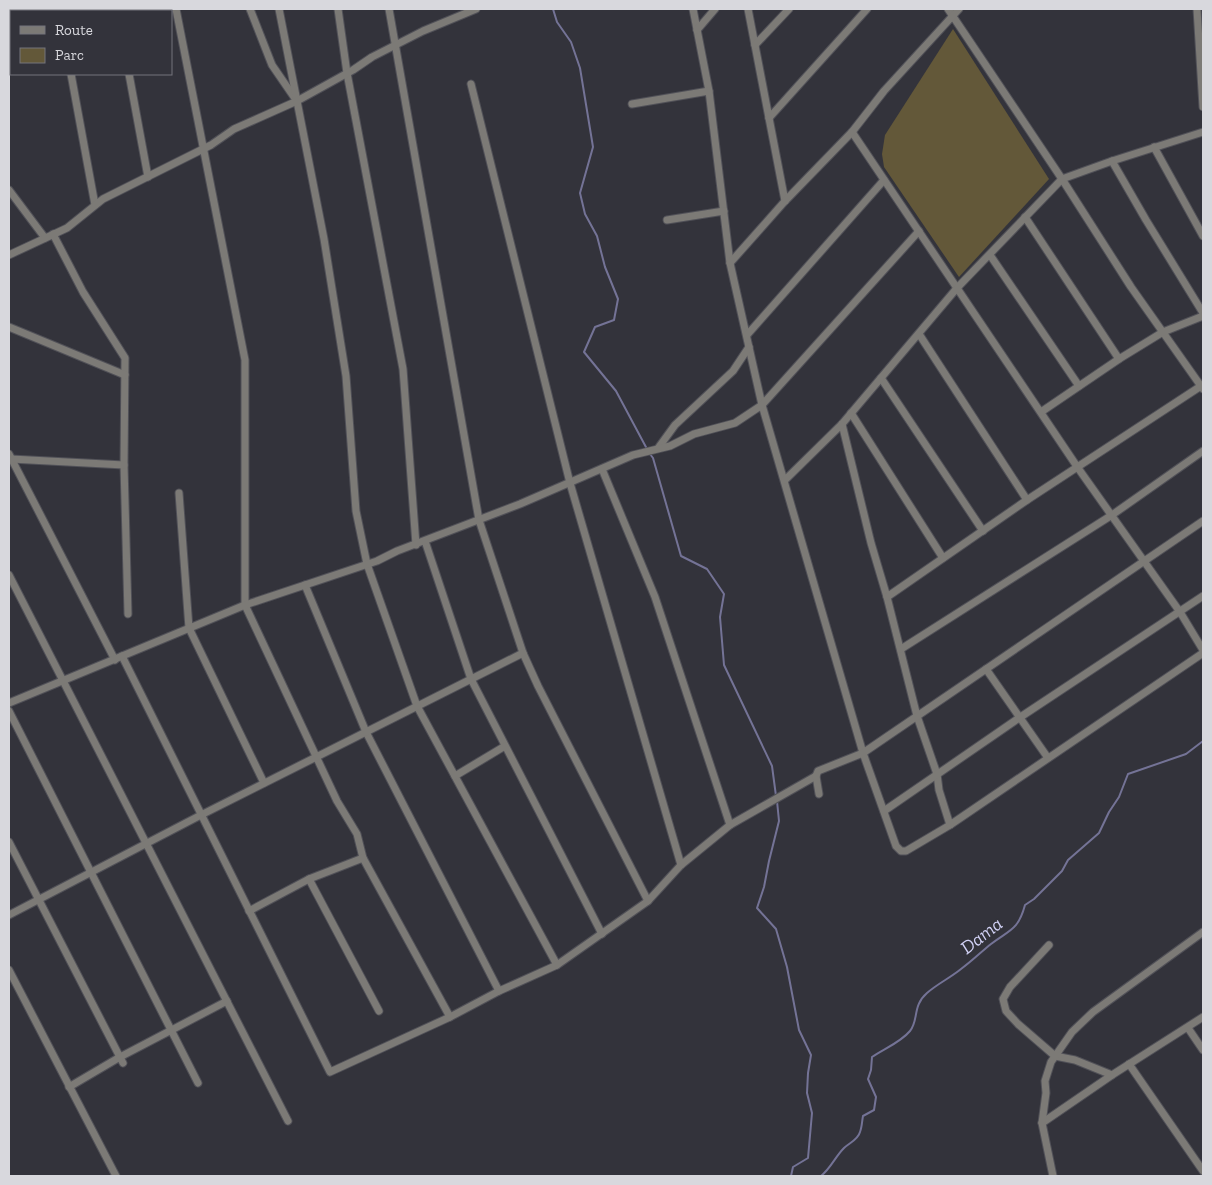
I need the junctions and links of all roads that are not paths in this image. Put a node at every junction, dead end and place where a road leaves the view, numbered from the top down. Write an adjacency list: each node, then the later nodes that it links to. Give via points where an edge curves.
1 (176, 9): 31 (street)
2 (250, 9): 24 (street, via 265,52)
3 (279, 9): 24 (street)
4 (338, 9): 19 (street)
5 (389, 9): 18 (street)
6 (476, 9): 18 (street)
7 (693, 9): 16 (street)
8 (715, 9): 16 (street)
9 (748, 9): 17 (street)
10 (789, 9): 17 (street)
11 (867, 9): 27 (street)
12 (948, 9): 15 (street)
13 (959, 9): 15 (street)
14 (1197, 9): 26 (street)
15 (953, 16): 28 (street, via 884,91); 34 (street)
16 (697, 30): 23 (street)
17 (755, 45): 27 (street)
18 (396, 46): 19 (street); 76 (street)
19 (347, 73): 24 (street); 80 (street, via 403,370)
20 (71, 75): 38 (street)
21 (129, 75): 33 (street)
22 (471, 84): 72 (street)
23 (709, 91): 25 (street); 39 (street)
24 (296, 101): 31 (street, via 234,129); 83 (street, via 322,229 346,376 356,511)
25 (632, 104)
26 (1203, 107)
27 (769, 118): 37 (street)
28 (852, 132): 35 (street); 37 (street)
29 (1203, 132): 30 (street)
30 (1154, 147): 32 (street); 44 (street)
31 (204, 149): 33 (street); 88 (street, via 245,360)
32 (1112, 161): 34 (street); 50 (street)
33 (148, 177): 38 (street)
34 (1062, 179): 40 (street); 52 (street)
35 (884, 180): 42 (street); 54 (street)
36 (9, 190): 45 (street)
37 (785, 201): 48 (street)
38 (96, 205): 43 (street, via 67,228)
39 (724, 211): 41 (street); 48 (street)
40 (1025, 217): 47 (street); 56 (street)
41 (667, 220)
42 (918, 231): 49 (street); 61 (street)
43 (53, 234): 45 (street); 57 (street, via 83,292 125,358)
44 (1203, 236)
45 (45, 238): 46 (street)
46 (9, 255)
47 (990, 255): 49 (street); 59 (street)
48 (730, 262): 54 (street)
49 (957, 288): 53 (street); 62 (street)
50 (1203, 314): 52 (street)
51 (9, 327): 57 (street)
52 (1163, 332): 56 (street); 60 (street)
53 (919, 334): 58 (street); 74 (street)
54 (747, 335): 55 (street)
55 (749, 346): 61 (street); 65 (street, via 733,371 675,425)
56 (1119, 359): 59 (street)
57 (125, 375): 68 (street)
58 (881, 378): 63 (street); 78 (street)
59 (1079, 386): 62 (street)
60 (1202, 387): 69 (street)
61 (762, 405): 65 (street, via 735,423); 71 (street)
62 (1040, 412): 69 (street)
63 (851, 413): 64 (street); 81 (street)
64 (842, 424): 71 (street); 87 (street)
65 (659, 448): 70 (street)
66 (1203, 450): 75 (street)
67 (10, 456): 68 (street); 95 (street)
68 (124, 465): 90 (street)
69 (1078, 468): 74 (street); 75 (street)
70 (602, 469): 72 (street); 116 (street, via 655,597)
71 (785, 480): 106 (street)
72 (570, 483): 76 (street); 121 (street)
73 (179, 493): 91 (street)
74 (1027, 500): 78 (street)
75 (1112, 515): 82 (street); 92 (street)
76 (479, 520): 79 (street); 94 (street)
77 (1203, 521): 82 (street)
78 (983, 531): 81 (street)
79 (425, 541): 80 (street); 97 (street)
80 (416, 545): 83 (street)
81 (943, 558): 87 (street)
82 (1144, 562): 89 (street); 96 (street)
83 (367, 564): 85 (street); 100 (street)
84 (9, 575): 98 (street)
85 (305, 585): 88 (street); 104 (street)
86 (1203, 596): 89 (street)
87 (887, 597): 92 (street)
88 (245, 605): 91 (street); 107 (street)
89 (1180, 612): 93 (street); 103 (street)
90 (128, 614)
91 (189, 628): 95 (street); 112 (street)
92 (901, 649): 102 (street)
93 (1203, 651): 108 (street)
94 (523, 653): 97 (street); 125 (street)
95 (118, 658): 98 (street); 115 (street)
96 (986, 669): 102 (street); 103 (street)
97 (471, 679): 100 (street); 105 (street)
98 (64, 681): 99 (street); 119 (street)
99 (9, 703)
100 (417, 706): 104 (street); 110 (street)
101 (9, 711): 122 (street)
102 (917, 716): 106 (street); 109 (street)
103 (1019, 718): 108 (street); 109 (street)
104 (366, 732): 107 (street); 133 (street)
105 (505, 746): 110 (street); 129 (street)
106 (863, 753): 111 (street, via 824,767); 114 (street)
107 (316, 757): 112 (street); 120 (street, via 357,834)
108 (1048, 758): 117 (street)
109 (937, 774): 114 (street); 117 (street)
110 (455, 776): 131 (street)
111 (816, 776): 113 (street); 116 (street)
112 (264, 783): 115 (street)
113 (819, 794)
114 (884, 811): 117 (street, via 896,846 901,851)
115 (201, 815): 119 (street); 126 (street)
116 (730, 825): 121 (street)
117 (950, 825)
118 (9, 842): 124 (street)
119 (147, 843): 122 (street); 134 (street)
120 (363, 858): 123 (street); 136 (street)
121 (681, 866): 125 (street)
122 (91, 872): 124 (street); 139 (street)
123 (309, 879): 126 (street); 135 (street)
124 (39, 900): 127 (street); 142 (street)
125 (648, 901): 129 (street)
126 (249, 911): 136 (street, via 330,1072)
127 (9, 915)
128 (1203, 932): 141 (street, via 1093,1012 1072,1032)
129 (602, 934): 131 (street)
130 (1049, 945): 141 (street, via 1003,999 1006,1011)
131 (557, 965): 133 (street)
132 (9, 970): 146 (street)
133 (499, 991): 136 (street)
134 (227, 1001): 139 (street); 147 (street)
135 (379, 1011)
136 (450, 1017)
137 (1203, 1017): 138 (street)
138 (1188, 1028): 140 (street); 143 (street)
139 (171, 1030): 142 (street); 145 (street)
140 (1203, 1050)
141 (1055, 1056): 144 (street, via 1075,1060); 148 (street, via 1045,1081)
142 (122, 1060): 146 (street)
143 (1129, 1064): 144 (street); 149 (street)
144 (1112, 1075): 148 (street)
145 (198, 1083)
146 (69, 1087): 150 (street)
147 (288, 1121)
148 (1042, 1123): 151 (street)
149 (1203, 1170)
150 (116, 1176)
151 (1053, 1176)

